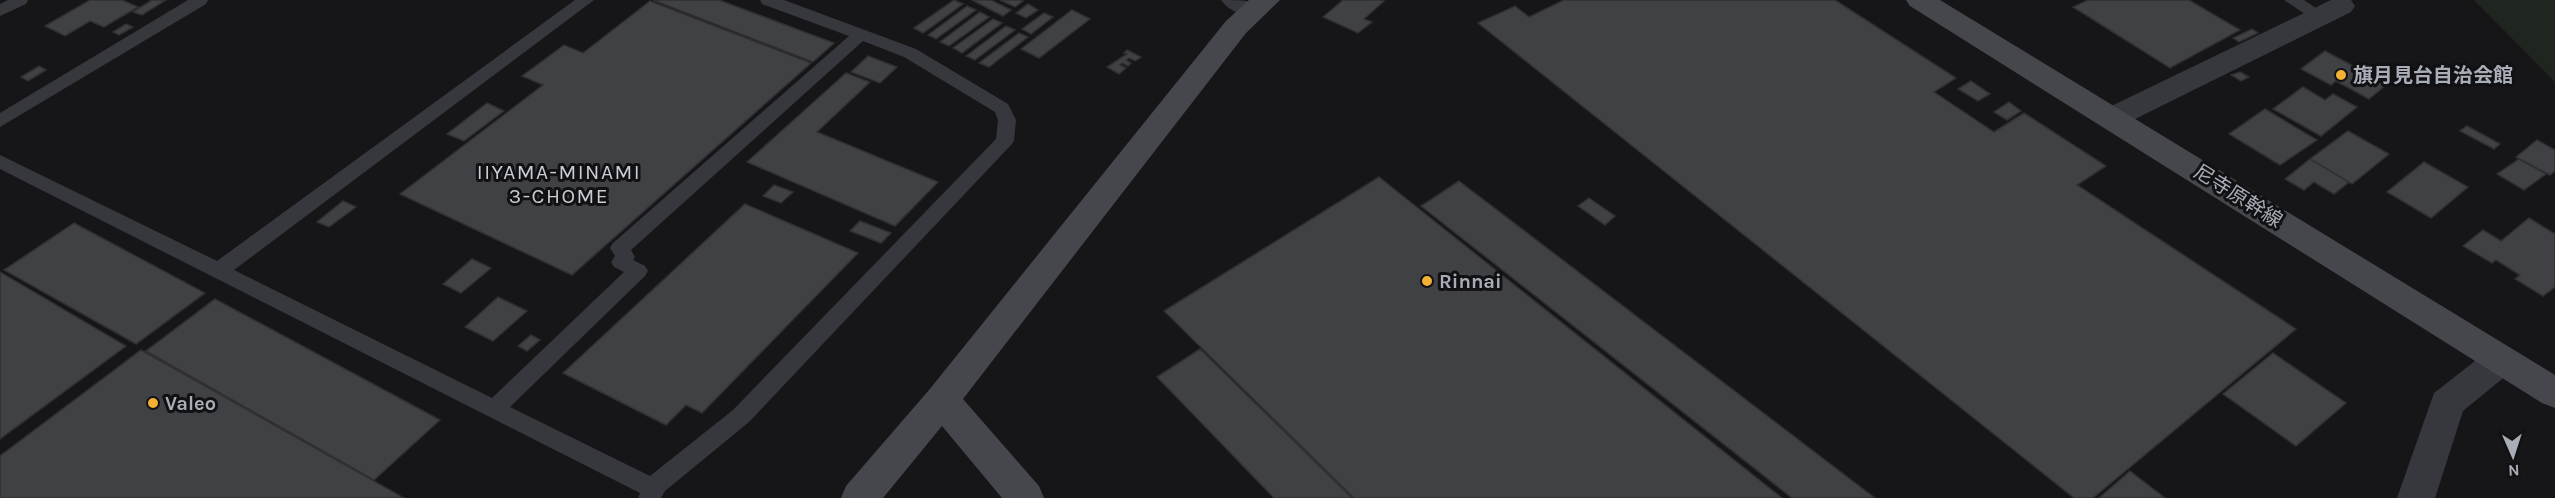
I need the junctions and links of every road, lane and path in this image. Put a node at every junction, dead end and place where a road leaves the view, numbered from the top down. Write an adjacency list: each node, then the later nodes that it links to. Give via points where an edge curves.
1 (21, 0): 8 (lane)
2 (200, 0): 12 (lane)
3 (586, 0): 14 (lane)
4 (768, 0): 10 (lane)
5 (1920, 0): 11 (street, 尼寺原幹線)
6 (2292, 0): 9 (lane)
7 (1252, 3): 17 (street)
8 (0, 11)
9 (2330, 11): 11 (street)
10 (860, 35): 18 (lane, via 621,248 625,257 621,262 638,271); 19 (lane, via 910,53 1002,108 1007,120 1005,141 741,416 657,484)
11 (2112, 118): 15 (street, 尼寺原幹線)
12 (0, 121)
13 (0, 161): 14 (lane)
14 (218, 271): 18 (lane)
15 (2501, 360): 16 (street, 尼寺原幹線); 22 (street, via 2447,403)
16 (2555, 393)
17 (942, 400): 20 (street); 21 (street)
18 (494, 409): 19 (lane)
19 (651, 494)
20 (860, 498)
21 (1025, 498)
22 (2416, 498)

